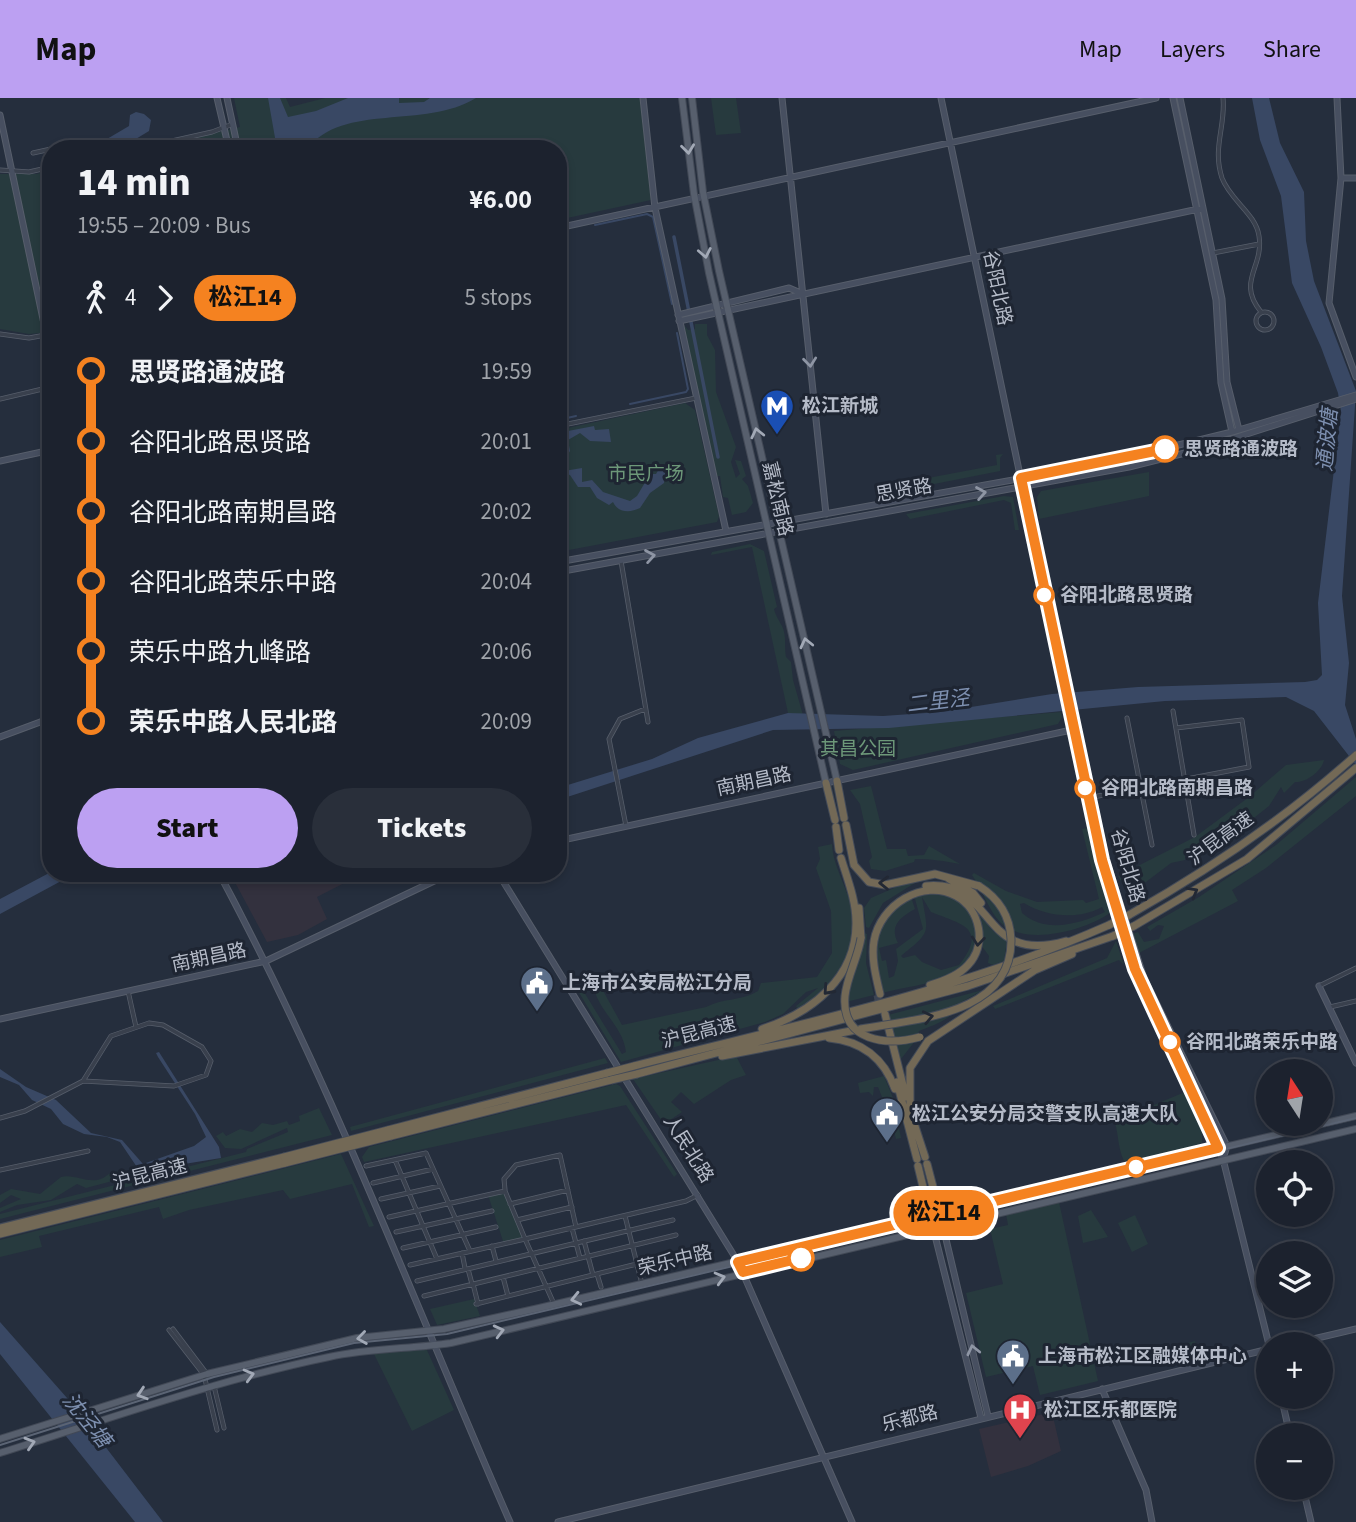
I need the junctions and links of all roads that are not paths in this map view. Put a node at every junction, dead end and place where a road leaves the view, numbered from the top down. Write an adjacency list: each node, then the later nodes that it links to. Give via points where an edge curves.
1 (217, 98): 15 (main road)
2 (227, 98): 14 (main road)
3 (643, 98): 31 (main road)
4 (682, 98): 30 (main road, 嘉松南路, one-way to 30)
5 (692, 98): 29 (main road, 嘉松南路)
6 (782, 98): 26 (main road)
7 (940, 98): 20 (main road, 谷阳北路)
8 (1156, 98): 20 (main road)
9 (1173, 98): 32 (main road)
10 (1180, 98): 32 (main road)
11 (1223, 98): 34 (street, via 1217,138 1222,177 1232,198 1255,224)
12 (1337, 98): 27 (main road)
13 (0, 115): 16 (main road)
14 (233, 124): 15 (street); 19 (main road)
15 (224, 127): 17 (street); 18 (main road)
16 (2, 138): 25 (main road)
17 (172, 140)
18 (227, 140)
19 (236, 140)
20 (950, 141): 26 (main road); 36 (main road, 谷阳北路)
21 (42, 151): 22 (street)
22 (33, 153)
23 (42, 169): 25 (street)
24 (0, 170): 25 (street)
25 (12, 170): 39 (main road)
26 (790, 178): 29 (main road); 37 (main road)
27 (1341, 178): 28 (main road); 46 (main road, via 1329,303)
28 (1356, 178)
29 (704, 197): 30 (main road); 38 (main road, 嘉松南路)
30 (695, 199): 31 (main road); 40 (main road, 嘉松南路, one-way to 40)
31 (655, 208): 33 (main road); 43 (main road)
32 (1200, 208): 35 (main road); 36 (main road)
33 (567, 226)
34 (1259, 244): 35 (street); 42 (street, via 1250,285)
35 (1209, 254): 52 (main road, via 1221,383)
36 (974, 257): 37 (main road); 55 (main road, 谷阳北路)
37 (803, 294): 38 (main road, via 789,288); 41 (main road); 57 (main road, one-way to 57)
38 (726, 303): 40 (main road); 41 (main road, 嘉松南路)
39 (42, 307)
40 (717, 310): 41 (main road); 43 (main road); 59 (main road, 嘉松南路)
41 (728, 312): 58 (main road, 嘉松南路, one-way to 41)
42 (1261, 312): 42 (street, via 1257,325 1265,330 1274,321 1272,315)
43 (680, 318): 50 (main road)
44 (0, 334): 45 (street)
45 (42, 335)
46 (1356, 377)
47 (42, 389): 49 (street)
48 (1356, 397): 52 (main road, 思贤路)
49 (0, 398)
50 (696, 398): 51 (street); 60 (main road)
51 (567, 424)
52 (1235, 433): 55 (main road, 思贤路); 56 (main road, 思贤路, via 1197,450 1129,467)
53 (42, 452): 54 (main road)
54 (0, 461)
55 (1021, 478): 56 (main road, 谷阳北路); 57 (main road, 思贤路)
56 (1022, 485): 58 (main road, 思贤路, one-way to 56); 70 (main road, 谷阳北路)
57 (826, 514): 58 (main road, 思贤路)
58 (778, 527): 59 (main road, 思贤路); 75 (main road, 嘉松南路, one-way to 58)
59 (768, 529): 60 (main road, 思贤路); 62 (main road, 思贤路, one-way to 59); 76 (main road, 嘉松南路)
60 (726, 531): 61 (main road, 思贤路)
61 (567, 560)
62 (621, 561): 63 (main road, 思贤路); 64 (street)
63 (567, 570)
64 (645, 709): 68 (street); 79 (street, via 620,719 609,739)
65 (1173, 711): 69 (street)
66 (1127, 718): 77 (street)
67 (42, 721): 71 (main road)
68 (648, 722)
69 (1176, 728): 74 (street); 74 (street, via 1242,720 1249,767)
70 (1076, 729): 75 (main road, 南期昌路); 78 (main road, 谷阳北路)
71 (0, 737)
72 (1356, 755): 88 (highway, 沪昆高速, bridge, via 1327,782 1196,878)
73 (1356, 768): 90 (highway, 沪昆高速, one-way to 73, bridge, via 1247,859)
74 (1185, 779): 77 (street); 80 (street)
75 (837, 780): 76 (main road, 南期昌路); 84 (highway, one-way to 75, via 885,885 869,882 854,866)
76 (826, 783): 79 (main road, 南期昌路); 83 (highway)
77 (1141, 788): 78 (street); 82 (street)
78 (1090, 797): 110 (main road, 谷阳北路, via 1144,978); 111 (main road, 谷阳北路, via 1102,860 1135,969)
79 (626, 826): 81 (main road, 南期昌路)
80 (1195, 835)
81 (567, 839)
82 (1152, 845)
83 (840, 854): 99 (highway, bridge, via 860,913 861,938 845,996 849,1021 865,1037 881,1042 920,1037); 102 (highway, one-way to 102, via 856,924 850,956 828,992 786,1021)
84 (928, 875): 89 (highway, via 948,879 973,893); 101 (highway, one-way to 84, bridge, via 957,1009 982,997 998,982 1009,958 1010,928 997,900 979,886 957,878)
85 (224, 882): 91 (main road)
86 (432, 882): 91 (main road, 南期昌路)
87 (504, 882): 126 (main road, 人民北路)
88 (1109, 924): 89 (highway, via 1063,942 1031,945 1008,939); 97 (highway, 沪昆高速, via 1046,953 966,981)
89 (992, 925): 97 (highway, one-way to 97, via 969,897 953,888 927,886 904,894 886,909 873,932 869,958 878,995 874,941 888,911 906,897 943,891 964,902 975,914 980,937 976,953 967,967 945,981)
90 (1113, 936): 99 (highway, via 1035,970); 102 (highway, 沪昆高速, via 968,986)
91 (266, 961): 94 (main road, 南期昌路); 184 (main road)
92 (1356, 968): 93 (street)
93 (1319, 986): 96 (main road)
94 (128, 991): 98 (main road, 南期昌路); 100 (street)
95 (1356, 1001): 96 (street)
96 (1330, 1007): 103 (main road)
97 (834, 1015): 102 (highway, 沪昆高速)
98 (0, 1019)
99 (951, 1026): 106 (highway, via 928,1041 914,1058 908,1079)
100 (136, 1027): 104 (street, via 111,1036); 104 (street, via 163,1025 207,1052 211,1061 206,1075 174,1086)
101 (812, 1038): 102 (highway); 105 (highway, via 838,1039 864,1048 883,1065)
102 (672, 1060): 114 (highway, 沪昆高速, bridge)
103 (1356, 1063)
104 (83, 1081): 108 (street)
105 (899, 1095): 106 (highway, via 883,1014); 116 (highway)
106 (910, 1111): 116 (highway)
107 (1356, 1116): 110 (main road, 荣乐中路)
108 (0, 1118)
109 (1356, 1129): 113 (main road, 荣乐中路)
110 (1227, 1146): 111 (main road, 荣乐中路); 113 (main road)
111 (1218, 1148): 113 (main road, 谷阳北路); 133 (main road, 荣乐中路)
112 (88, 1151): 119 (street)
113 (1223, 1159): 140 (main road, 荣乐中路); 185 (main road, 谷阳北路)
114 (284, 1160): 145 (highway, 沪昆高速); 148 (highway, 沪昆高速)
115 (395, 1160): 117 (street); 118 (street, via 426,1153); 120 (street)
116 (922, 1162): 133 (highway); 135 (highway)
117 (366, 1166)
118 (433, 1169): 120 (street); 122 (street)
119 (0, 1171)
120 (402, 1176): 121 (street); 125 (street)
121 (373, 1183)
122 (440, 1186): 125 (street); 128 (street)
123 (568, 1190): 124 (street, via 560,1155 516,1165 504,1180); 129 (street); 130 (street)
124 (505, 1191): 128 (street); 129 (street)
125 (409, 1193): 127 (street); 131 (street)
126 (698, 1195): 134 (street); 166 (main road, 人民北路)
127 (381, 1199)
128 (448, 1204): 131 (street); 137 (street)
129 (510, 1204): 138 (street)
130 (572, 1207): 138 (street); 143 (street)
131 (417, 1211): 136 (street); 141 (street)
132 (492, 1211): 137 (street)
133 (940, 1214): 135 (main road, 荣乐中路); 140 (main road)
134 (625, 1216): 143 (street); 146 (street)
135 (930, 1216): 144 (main road); 166 (main road, 荣乐中路)
136 (389, 1217)
137 (455, 1219): 141 (street); 149 (street)
138 (517, 1220): 151 (street)
139 (673, 1220): 146 (street)
140 (943, 1224): 144 (main road, 荣乐中路); 192 (main road, one-way to 140)
141 (423, 1226): 147 (street); 153 (street)
142 (496, 1227): 149 (street)
143 (574, 1227): 151 (street); 154 (street)
144 (933, 1227): 171 (main road, 荣乐中路); 193 (main road)
145 (0, 1228)
146 (629, 1230): 152 (street); 156 (street)
147 (396, 1232)
148 (0, 1234)
149 (462, 1235): 153 (street); 158 (street)
150 (676, 1235): 156 (street)
151 (525, 1239): 155 (street); 160 (street)
152 (584, 1241): 154 (street); 162 (street)
153 (430, 1242): 157 (street); 164 (street)
154 (576, 1243): 160 (street); 163 (street)
155 (492, 1246): 158 (street); 165 (street)
156 (633, 1246): 162 (street); 167 (street)
157 (403, 1248)
158 (470, 1251): 159 (street)
159 (461, 1253): 164 (street); 170 (street)
160 (532, 1254): 165 (street); 169 (street)
161 (681, 1254): 167 (street)
162 (588, 1256): 163 (street); 172 (street)
163 (580, 1258): 169 (street)
164 (438, 1259): 168 (street)
165 (496, 1262): 170 (street)
166 (738, 1262): 171 (main road, 人民北路); 176 (main road, 荣乐中路)
167 (637, 1264): 172 (street); 176 (street)
168 (410, 1265)
169 (538, 1268): 173 (street); 177 (street)
170 (467, 1269): 174 (street); 175 (street)
171 (743, 1272): 187 (main road, 荣乐中路, one-way to 171); 198 (main road, 人民北路)
172 (595, 1275): 177 (street); 178 (street)
173 (503, 1277): 175 (street); 180 (street)
174 (417, 1281)
175 (472, 1284): 179 (street); 180 (street, via 477,1304)
176 (642, 1284): 181 (main road, 荣乐中路, one-way to 181)
177 (546, 1287): 180 (street); 181 (street)
178 (601, 1287)
179 (424, 1296)
180 (508, 1296)
181 (554, 1304): 184 (main road, 荣乐中路)
182 (1356, 1329): 186 (main road)
183 (171, 1330): 189 (street)
184 (430, 1331): 187 (main road); 189 (main road, 荣乐中路, one-way to 189, via 356,1338)
185 (1265, 1332)
186 (1333, 1334)
187 (432, 1345): 190 (main road, 荣乐中路, one-way to 187, via 363,1350); 200 (main road)
188 (1256, 1350): 191 (main road, 乐都路)
189 (205, 1374): 190 (street); 196 (main road, 荣乐中路, one-way to 196)
190 (210, 1386): 194 (street); 195 (street); 197 (main road, 荣乐中路, one-way to 190)
191 (1102, 1389): 192 (main road, 乐都路); 203 (main road, via 1146,1490)
192 (988, 1416): 193 (main road, 乐都路)
193 (981, 1418): 198 (main road, 乐都路)
194 (224, 1428)
195 (217, 1430)
196 (0, 1439)
197 (0, 1453)
198 (825, 1456): 201 (main road, 乐都路); 202 (main road, 人民北路)
199 (1306, 1500): 204 (main road)
200 (510, 1522)
201 (558, 1522)
202 (852, 1522)
203 (1152, 1522)
204 (1311, 1522)

